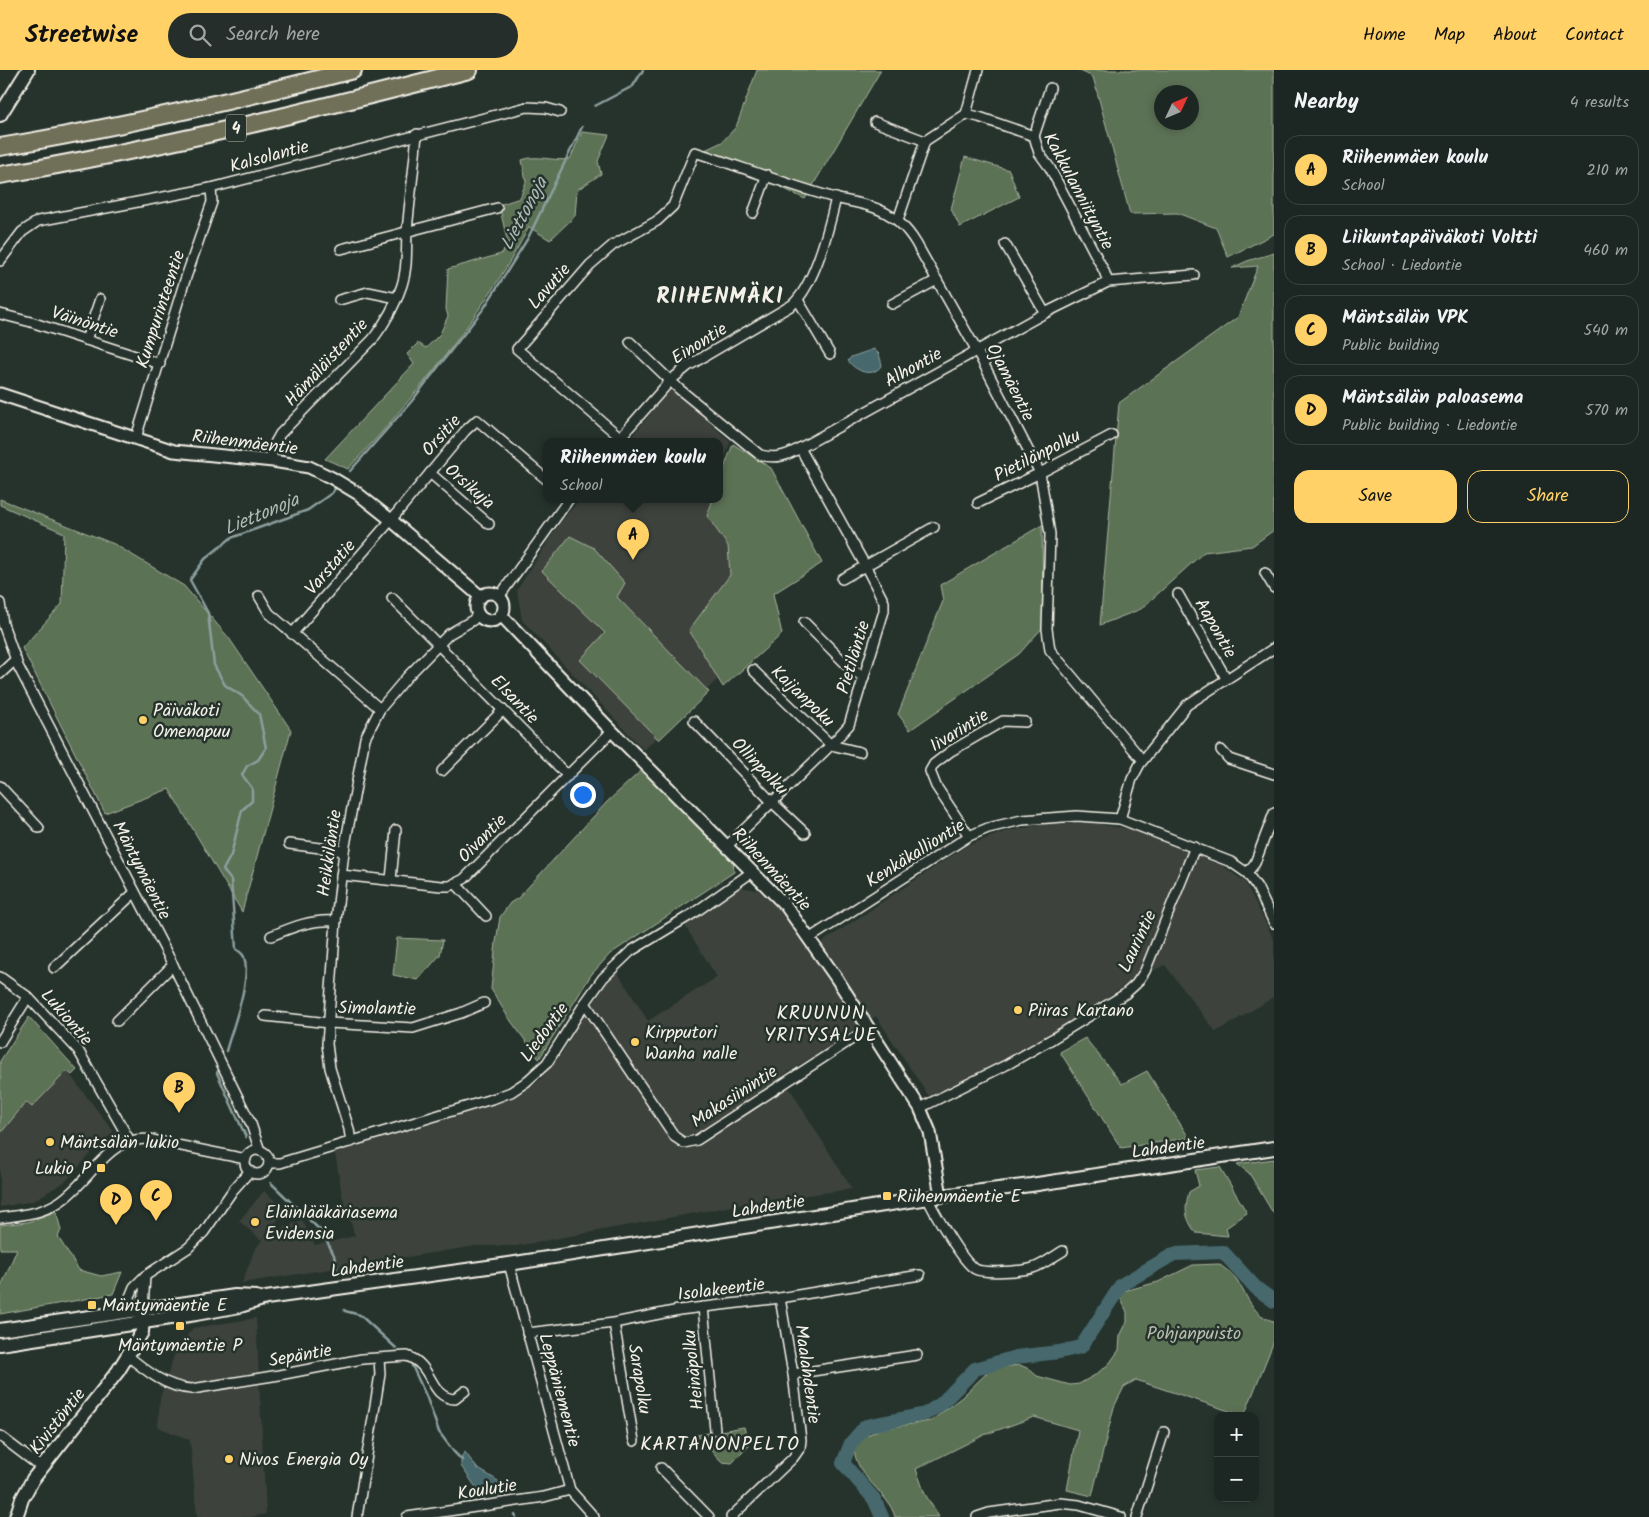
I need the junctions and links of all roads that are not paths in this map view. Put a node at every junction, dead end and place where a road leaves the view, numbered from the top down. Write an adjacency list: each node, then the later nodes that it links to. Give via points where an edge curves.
1 (28, 70): 8 (main road)
2 (353, 70): 13 (highway, 4, via 205,106)
3 (469, 70): 15 (highway, 4, via 221,132)
4 (978, 70): 7 (street)
5 (1050, 88): 11 (street)
6 (560, 112): 10 (street, Kalsolantie, via 527,107)
7 (966, 114): 11 (street, Kakkulanniityntie); 12 (street)
8 (0, 115)
9 (875, 122): 12 (street)
10 (417, 134): 17 (street, Kalsolantie); 22 (street, Hämäläistentie)
11 (1034, 136): 28 (street, Kakkulanniityntie, via 1039,153 1050,168)
12 (925, 141): 21 (street)
13 (0, 147)
14 (695, 152): 16 (street, Ojamäentie); 44 (street, Lavutie, via 673,206 657,221 614,245 590,264 517,349)
15 (0, 175)
16 (767, 175): 18 (street, Ojamäentie); 20 (street)
17 (212, 188): 25 (street, Kalsolantie, via 38,221 22,232); 40 (street, Kumpurinteentie, via 212,202)
18 (836, 198): 21 (street, Ojamäentie, via 873,207); 32 (street, Einontie, via 810,281)
19 (497, 208): 22 (street)
20 (753, 213)
21 (898, 220): 27 (street, Ojamäentie, via 916,242)
22 (407, 233): 24 (street); 30 (street, Hämäläistentie, via 406,267)
23 (1005, 244): 34 (street)
24 (341, 249)
25 (0, 261)
26 (1194, 275): 28 (street, Alhontie)
27 (936, 280): 33 (street); 38 (street, Ojamäentie)
28 (1108, 282): 34 (street, Alhontie)
29 (100, 298): 36 (street)
30 (397, 298): 31 (street, via 368,292); 48 (street, Hämäläistentie, via 373,339 280,434 271,450)
31 (339, 300)
32 (798, 300): 39 (street); 41 (street, Einontie, via 688,366)
33 (892, 304)
34 (1045, 313): 38 (street, Alhontie)
35 (0, 314): 36 (street, Väinöntie)
36 (86, 340): 40 (street, Väinöntie)
37 (630, 342): 41 (street, Alhontie)
38 (977, 351): 47 (street, Alhontie); 50 (street, Ojamäentie)
39 (830, 354)
40 (160, 364): 46 (street, Kumpurinteentie)
41 (671, 380): 45 (street, Einontie); 47 (street, Alhontie, via 760,455 784,457)
42 (0, 394): 46 (street, Riihenmäentie)
43 (1112, 435): 50 (street, Pietilänpolku)
44 (617, 438)
45 (619, 438)
46 (137, 440): 48 (street, Riihenmäentie, via 174,450)
47 (800, 448): 57 (street, Pietiläntie)
48 (272, 461): 54 (street, Riihenmäentie, via 309,467 332,478)
49 (430, 473): 51 (street, Orsitie, via 476,420); 54 (street, Orsitie); 55 (street, Orsikuja)
50 (1040, 473): 53 (street, Pietilänpolku); 86 (street, Ojamäentie, via 1050,534 1047,629 1050,650)
51 (543, 477)
52 (565, 503): 64 (street)
53 (978, 504)
54 (391, 520): 63 (street, Riihenmäentie); 70 (street, Varstatie)
55 (489, 524)
56 (934, 527): 57 (street)
57 (866, 567): 59 (street); 76 (street, Pietiläntie, via 884,602 884,611)
58 (1265, 573): 60 (street)
59 (842, 579)
60 (1274, 588)
61 (1178, 594): 77 (street, Aapontie)
62 (259, 596): 70 (street, via 269,613)
63 (481, 597): 64 (street, via 492,593); 67 (street, via 477,605)
64 (499, 597): 68 (street, via 504,606)
65 (392, 598): 71 (street, Elsantie)
66 (0, 603): 73 (street, Mäntymäentie, via 3,624)
67 (478, 614): 68 (street, via 489,620); 71 (street, Heikkiläntie)
68 (501, 615): 82 (street, Riihenmäentie)
69 (804, 622): 76 (street)
70 (292, 634): 78 (street)
71 (439, 644): 78 (street, Heikkiläntie); 79 (street, Elsantie)
72 (1274, 648): 77 (street)
73 (16, 659): 75 (street); 107 (street, Mäntymäentie)
74 (753, 670): 83 (street, Kaijanpoku)
75 (0, 674)
76 (864, 678): 83 (street, Pietiläntie, via 849,725)
77 (1226, 678): 93 (street, via 1187,704 1152,748 1132,779)
78 (380, 709): 101 (street, Heikkiläntie, via 365,738)
79 (503, 710): 87 (street); 89 (street, Elsantie)
80 (694, 721): 91 (street, Ollinpolku)
81 (1025, 722): 97 (street, Iivarintie, via 1003,721 951,751 930,771 936,786)
82 (612, 731): 89 (street, Oivantie); 99 (street, Riihenmäentie)
83 (831, 745): 85 (street, Kaijanpoku); 91 (street, Pietiläntie)
84 (1221, 750): 88 (street, via 1229,759)
85 (860, 752)
86 (1138, 756)
87 (442, 771)
88 (1274, 774)
89 (568, 776): 106 (street, Oivantie, via 464,879)
90 (0, 786): 94 (street)
91 (773, 803): 96 (street, Ollinpolku); 99 (street, Pietiläntie)
92 (1274, 813): 103 (street, via 1255,863)
93 (1120, 818): 97 (street, Kenkäkalliontie, via 1077,816 1022,820); 100 (street, Kenkäkalliontie)
94 (39, 828)
95 (396, 830): 105 (street)
96 (805, 833)
97 (969, 836): 112 (street, Kenkäkalliontie)
98 (289, 844): 101 (street)
99 (727, 846): 102 (street, Riihenmäentie)
100 (1195, 847): 103 (street, Kenkäkalliontie, via 1231,862); 124 (street, Laurintie, via 1145,971 1136,984 1052,1039)
101 (344, 851): 104 (street, Heikkiläntie)
102 (752, 872): 112 (street, Riihenmäentie, via 786,906); 117 (street, Liedontie, via 694,913 631,951 603,978)
103 (1247, 873): 110 (street, Kenkäkalliontie)
104 (341, 875): 105 (street, Oivantie); 109 (street, Heikkiläntie)
105 (391, 879): 106 (street, Oivantie, via 442,886)
106 (455, 883): 108 (street)
107 (134, 894): 113 (street, Mäntymäentie); 114 (street)
108 (486, 916)
109 (336, 921): 111 (street, via 304,923); 121 (street, Heikkiläntie)
110 (1274, 923)
111 (272, 936)
112 (810, 938): 122 (street, Riihenmäentie)
113 (173, 965): 120 (street); 128 (street, Mäntymäentie, via 251,1124)
114 (54, 968)
115 (0, 977): 116 (street, Lukiontie)
116 (28, 997): 123 (street); 125 (street, Lukiontie, via 78,1050)
117 (585, 1002): 122 (street, Makasiinintie, via 675,1136 684,1143 698,1140); 126 (street, Liedontie, via 547,1063 511,1092)
118 (484, 1003): 121 (street, Simolantie, via 413,1028)
119 (265, 1016): 121 (street, Simolantie)
120 (117, 1021)
121 (328, 1023): 126 (street, Heikkiläntie, via 330,1068)
122 (869, 1028): 124 (street, Riihenmäentie)
123 (0, 1042)
124 (920, 1108): 132 (street, Riihenmäentie, via 930,1132)
125 (130, 1141): 129 (street, via 152,1140); 133 (street, via 111,1151 59,1203 35,1213)
126 (351, 1142): 130 (street, Liedontie)
127 (1274, 1148): 132 (main road, Lahdentie)
128 (260, 1151): 129 (street, via 253,1151); 130 (street, via 268,1157)
129 (246, 1159): 131 (street)
130 (269, 1164): 131 (street, via 260,1174)
131 (250, 1171): 137 (street, via 204,1232 188,1248)
132 (934, 1198): 134 (street, via 932,1209 966,1261 976,1270 1033,1268); 135 (main road, Lahdentie)
133 (0, 1218)
134 (1063, 1251)
135 (509, 1264): 140 (main road, Lahdentie, via 266,1298 236,1296); 143 (street, Leppäniementie)
136 (920, 1275): 138 (street, Isolakeentie)
137 (145, 1276): 140 (street); 140 (street, via 134,1287 129,1299)
138 (780, 1298): 139 (street, Isolakeentie); 148 (street, Maalahdentie)
139 (703, 1307): 141 (street, Isolakeentie); 150 (street, Heinäpolku)
140 (136, 1317): 142 (main road, Lahdentie); 144 (main road, Lahdentie); 145 (main road)
141 (614, 1323): 143 (street, Isolakeentie); 153 (street, Sarapolku)
142 (0, 1330)
143 (527, 1333): 156 (street, Leppäniementie)
144 (0, 1344)
145 (129, 1352): 147 (street, Sepäntie, via 153,1376 179,1388 192,1389 362,1359); 154 (main road, Kivistöntie, via 118,1371)
146 (917, 1356): 148 (street)
147 (379, 1359): 149 (street, Sepäntie, via 414,1358 446,1398 455,1399); 158 (street, via 378,1393)
148 (793, 1374): 162 (street, Maalahdentie, via 800,1448)
149 (465, 1391)
150 (715, 1430)
151 (1164, 1432): 165 (street)
152 (0, 1436): 154 (street)
153 (634, 1441)
154 (42, 1468): 157 (main road, Kivistöntie, via 27,1488)
155 (661, 1468): 161 (street)
156 (570, 1490): 159 (street, Koulutie, via 544,1497); 160 (street, Leppäniementie)
157 (16, 1517)
158 (357, 1517)
159 (407, 1517)
160 (594, 1517)
161 (709, 1517)
162 (731, 1517)
163 (976, 1517): 164 (street, via 1060,1503)
164 (1121, 1517)
165 (1137, 1517)

